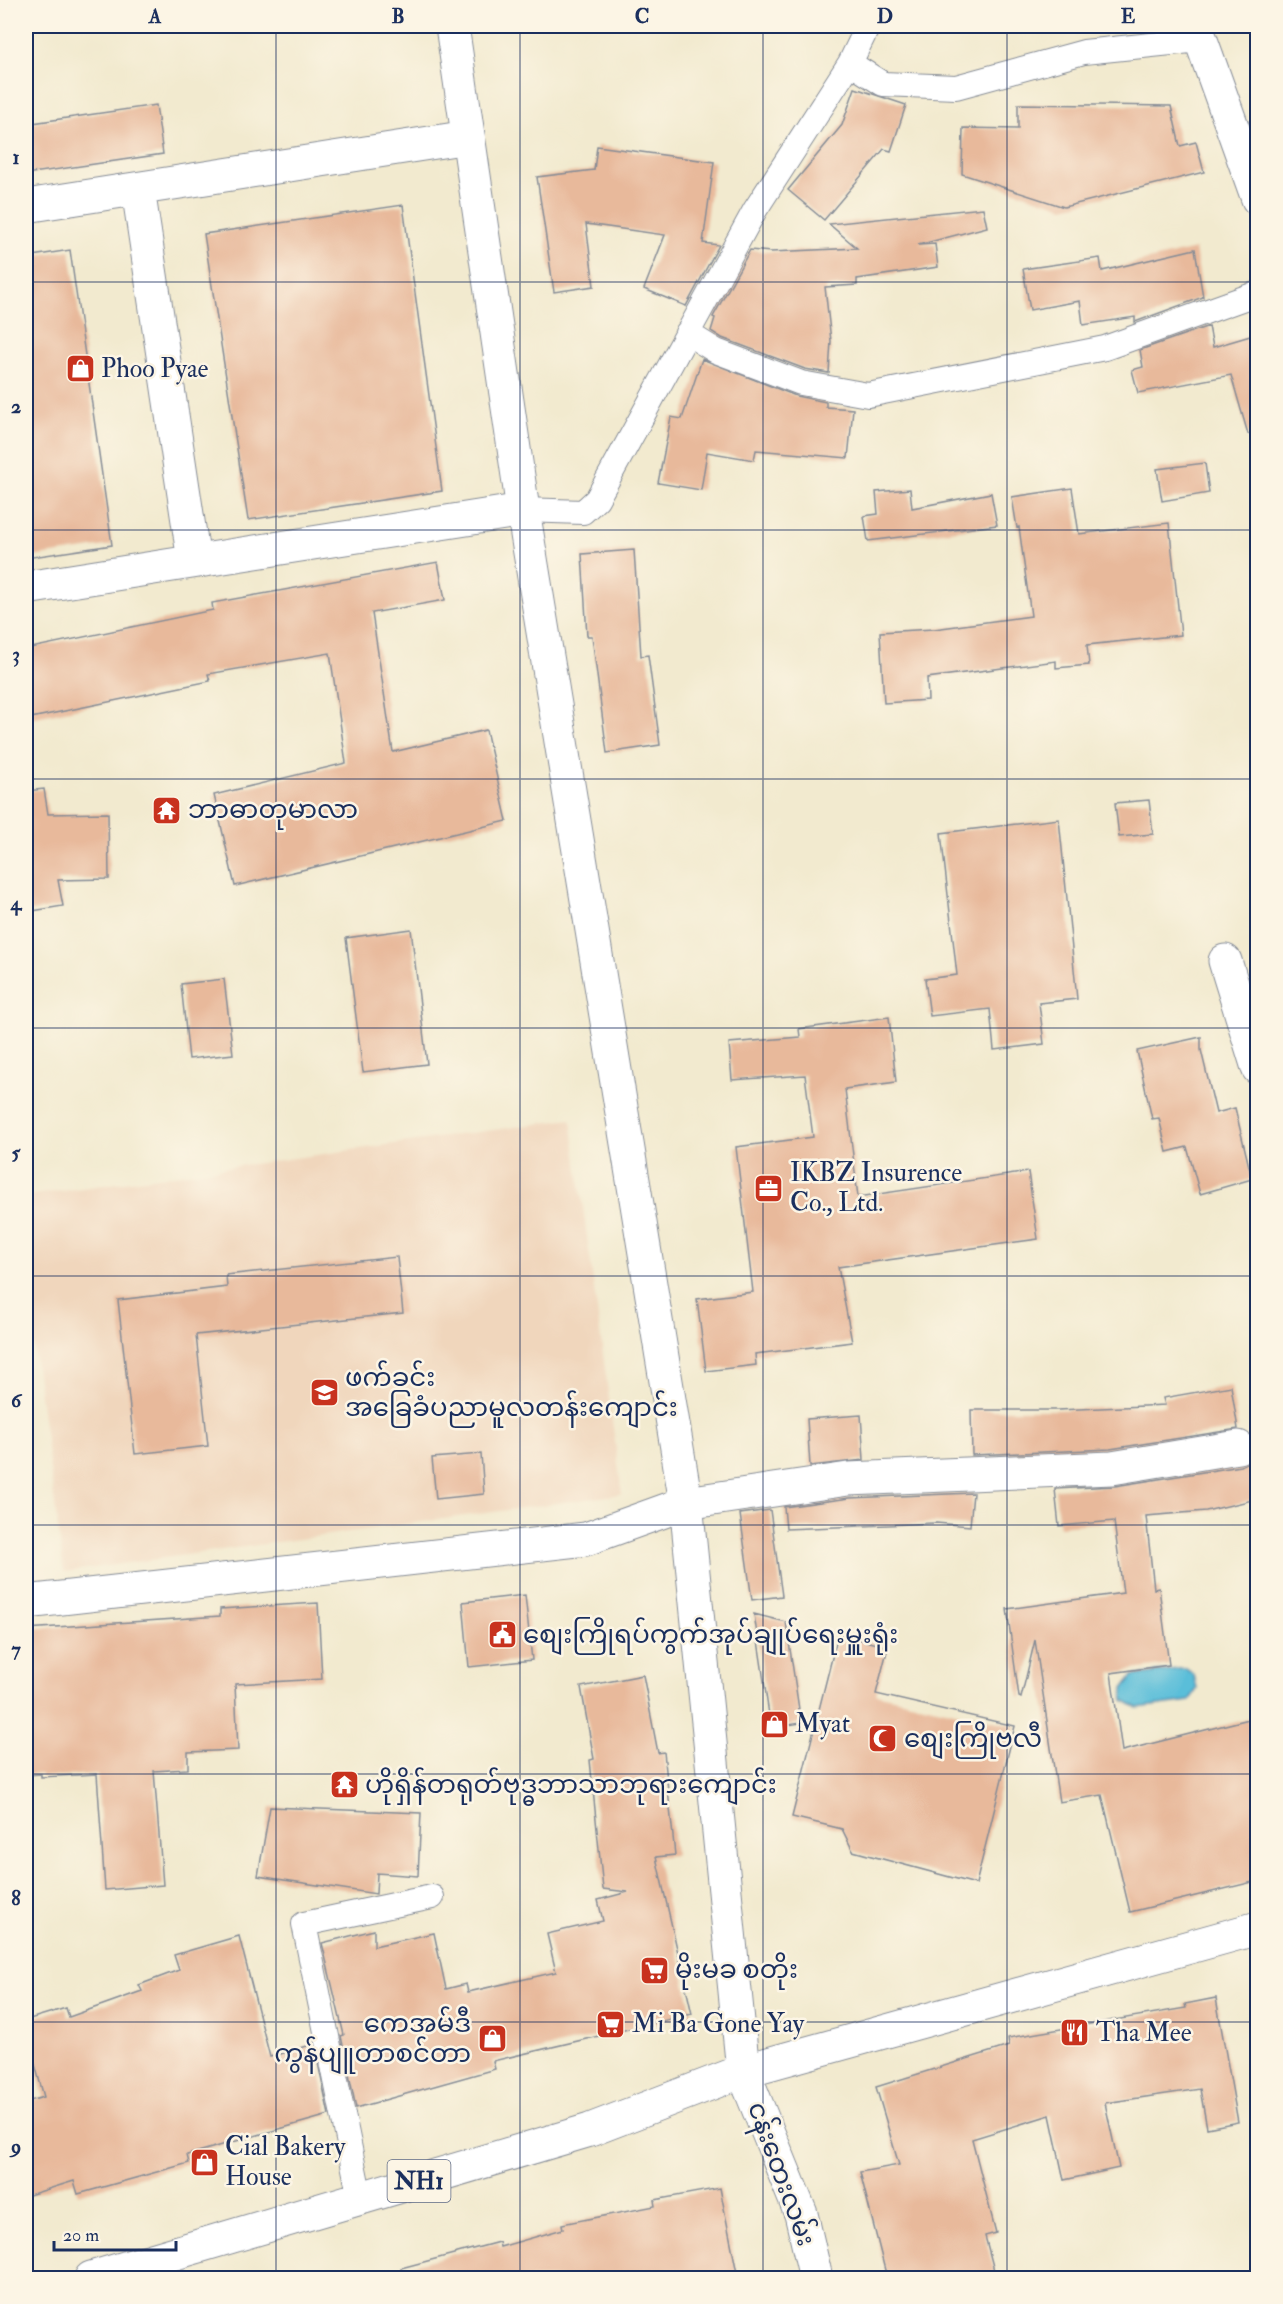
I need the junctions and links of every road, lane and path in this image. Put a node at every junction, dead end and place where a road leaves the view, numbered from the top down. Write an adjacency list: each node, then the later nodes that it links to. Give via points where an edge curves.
1 (452, 26): 5 (main road, ငန်းတေးလမ်း)
2 (868, 26): 4 (lane)
3 (1198, 33): 4 (lane, via 1084,51 956,87 883,84); 7 (main road)
4 (850, 63): 10 (lane, via 754,210)
5 (468, 137): 6 (main road); 11 (main road, ငန်းတေးလမ်း)
6 (138, 189): 8 (main road); 12 (main road)
7 (1257, 199)
8 (26, 206)
9 (1257, 293): 10 (lane, via 1105,348 868,395 801,383 716,351)
10 (687, 333): 11 (lane, via 597,499 583,512)
11 (523, 510): 12 (main road); 17 (main road, ငန်းတေးလမ်း)
12 (194, 561): 13 (main road)
13 (26, 588)
14 (1225, 961): 15 (main road)
15 (1257, 1068)
16 (1238, 1447): 17 (main road, via 1112,1468 848,1479)
17 (686, 1503): 18 (main road, via 586,1539); 21 (main road, ငန်းတေးလမ်း)
18 (26, 1602)
19 (432, 1897): 22 (lane, via 304,1924)
20 (1257, 1928): 21 (main road)
21 (742, 2071): 22 (main road, NH1, via 590,2130); 24 (main road, ငန်းတေးလမ်း, via 801,2214)
22 (360, 2198): 23 (main road, NH1)
23 (92, 2278)
24 (816, 2278)

